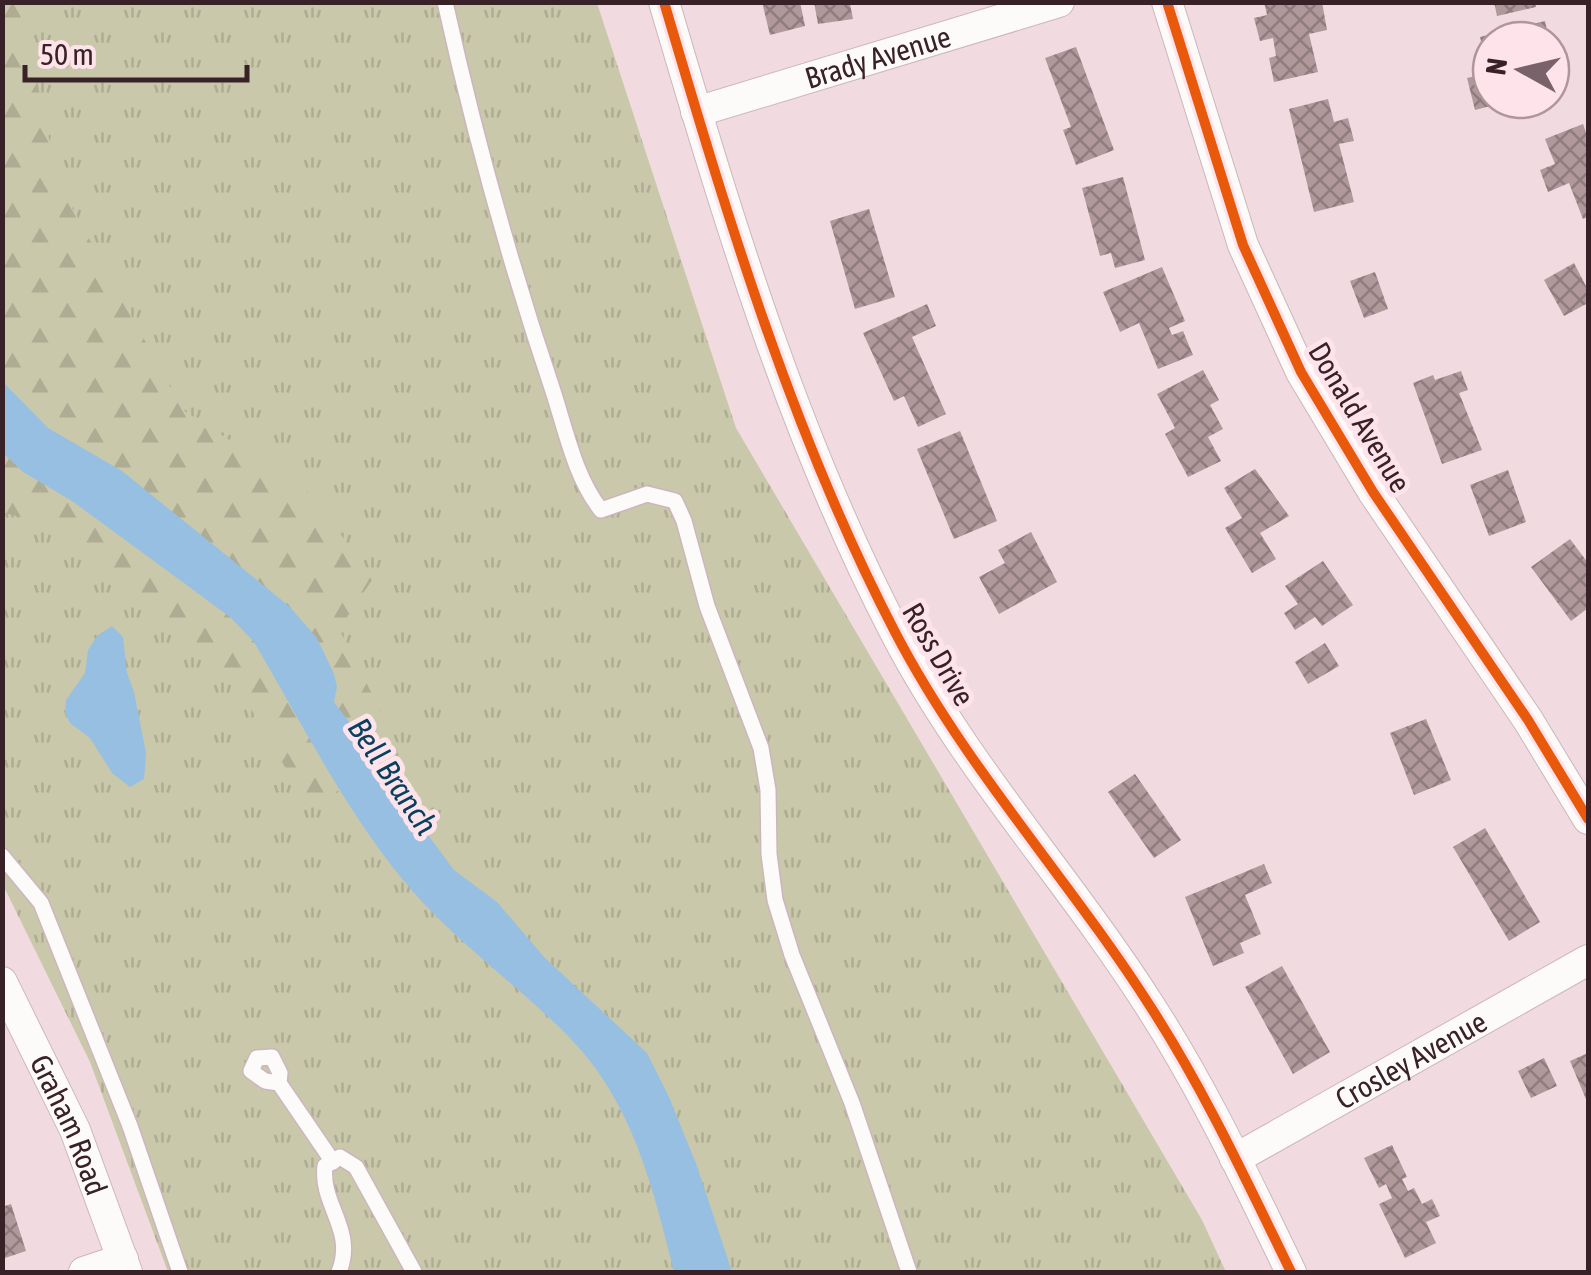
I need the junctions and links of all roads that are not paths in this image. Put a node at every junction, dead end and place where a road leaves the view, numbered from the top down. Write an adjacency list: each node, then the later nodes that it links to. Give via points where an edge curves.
1 (446, 2): 18 (lane, via 466,97 586,492 600,510 647,494 675,500 684,522 760,748 769,854 792,955 852,1102)
2 (664, 2): 5 (street, Ross Drive)
3 (1060, 2): 5 (street, Brady Avenue)
4 (1167, 2): 6 (street, Donald Avenue, via 1244,245 1301,372)
5 (696, 112): 11 (street, Ross Drive, via 796,410 896,634 987,781 1150,1005)
6 (1588, 819)
7 (2, 856): 15 (lane, via 41,903)
8 (1588, 960): 11 (street, Crosley Avenue)
9 (2, 982): 13 (street, Graham Road, via 75,1130)
10 (279, 1083): 12 (lane)
11 (1235, 1159): 19 (street, Ross Drive)
12 (333, 1162): 16 (lane, via 325,1166 323,1183 343,1231); 17 (lane, via 340,1157 356,1166)
13 (125, 1266): 14 (street)
14 (84, 1272)
15 (180, 1272)
16 (339, 1272)
17 (414, 1272)
18 (909, 1272)
19 (1291, 1272)

